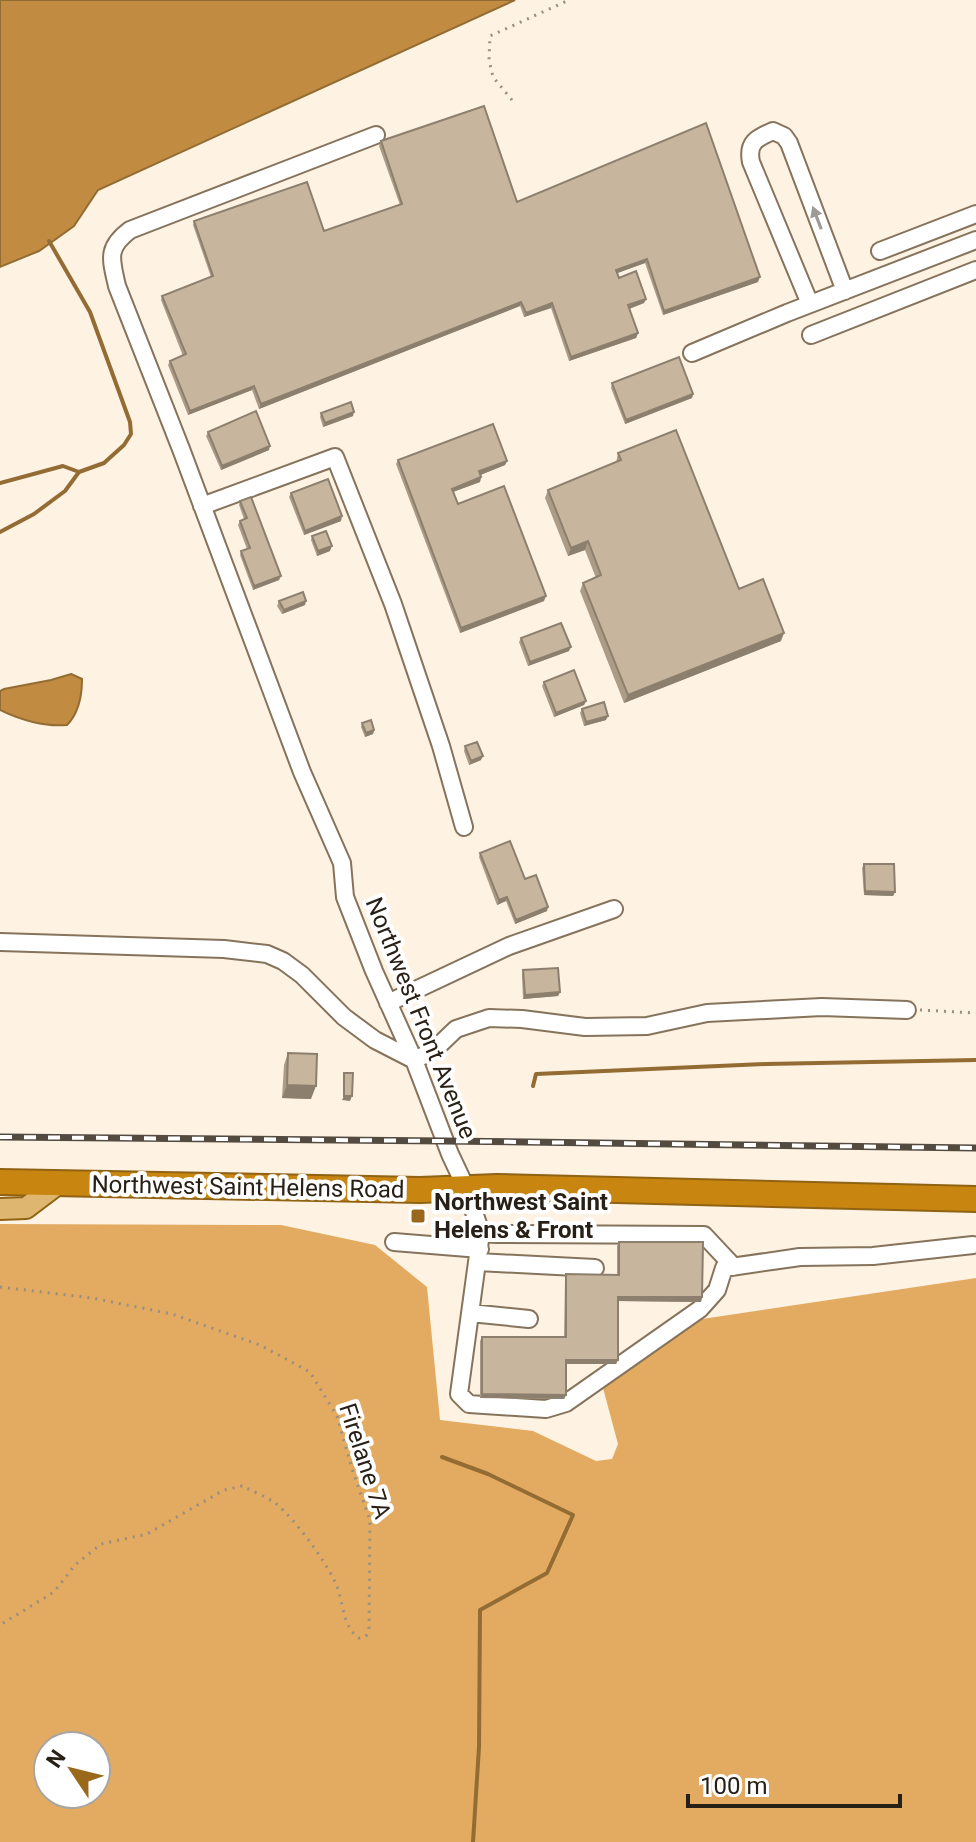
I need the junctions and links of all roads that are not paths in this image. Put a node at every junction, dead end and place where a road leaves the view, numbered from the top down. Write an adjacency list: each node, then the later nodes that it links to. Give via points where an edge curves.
1 (376, 135): 10 (lane, Northwest Front Avenue, via 117,239 112,263 117,286)
2 (976, 214): 4 (lane)
3 (976, 240): 6 (lane)
4 (880, 251)
5 (976, 270): 8 (lane)
6 (845, 291): 7 (lane); 7 (lane, one-way to 7, via 789,143 773,131 757,138 749,153)
7 (810, 304): 9 (lane)
8 (811, 335)
9 (692, 353)
10 (202, 506): 11 (lane, via 335,457 393,604); 14 (lane, Northwest Front Avenue, via 302,772 342,863 345,897)
11 (464, 827)
12 (614, 909): 14 (lane, via 509,946)
13 (0, 942): 16 (lane, via 267,954 302,975 375,1040)
14 (388, 1003): 16 (lane, Northwest Front Avenue)
15 (907, 1010): 16 (lane, via 822,1007 707,1013 647,1026 585,1027 489,1018 456,1029 433,1051)
16 (414, 1060): 19 (lane, Northwest Front Avenue)
17 (0, 1182): 18 (highway, Northwest Saint Helens Road)
18 (59, 1183): 19 (highway, Northwest Saint Helens Road); 21 (main road, via 26,1208)
19 (466, 1188): 20 (highway, Northwest Saint Helens Road); 24 (lane, Northwest Front Avenue)
20 (976, 1199)
21 (0, 1209)
22 (394, 1242): 24 (lane)
23 (973, 1245): 25 (lane)
24 (480, 1248): 25 (lane, via 497,1234 704,1235); 26 (lane); 27 (lane)
25 (734, 1267): 27 (lane, via 724,1268 717,1290 700,1309 566,1403 546,1409 469,1404 459,1394)
26 (595, 1268)
27 (470, 1313): 28 (lane)
28 (529, 1319)

